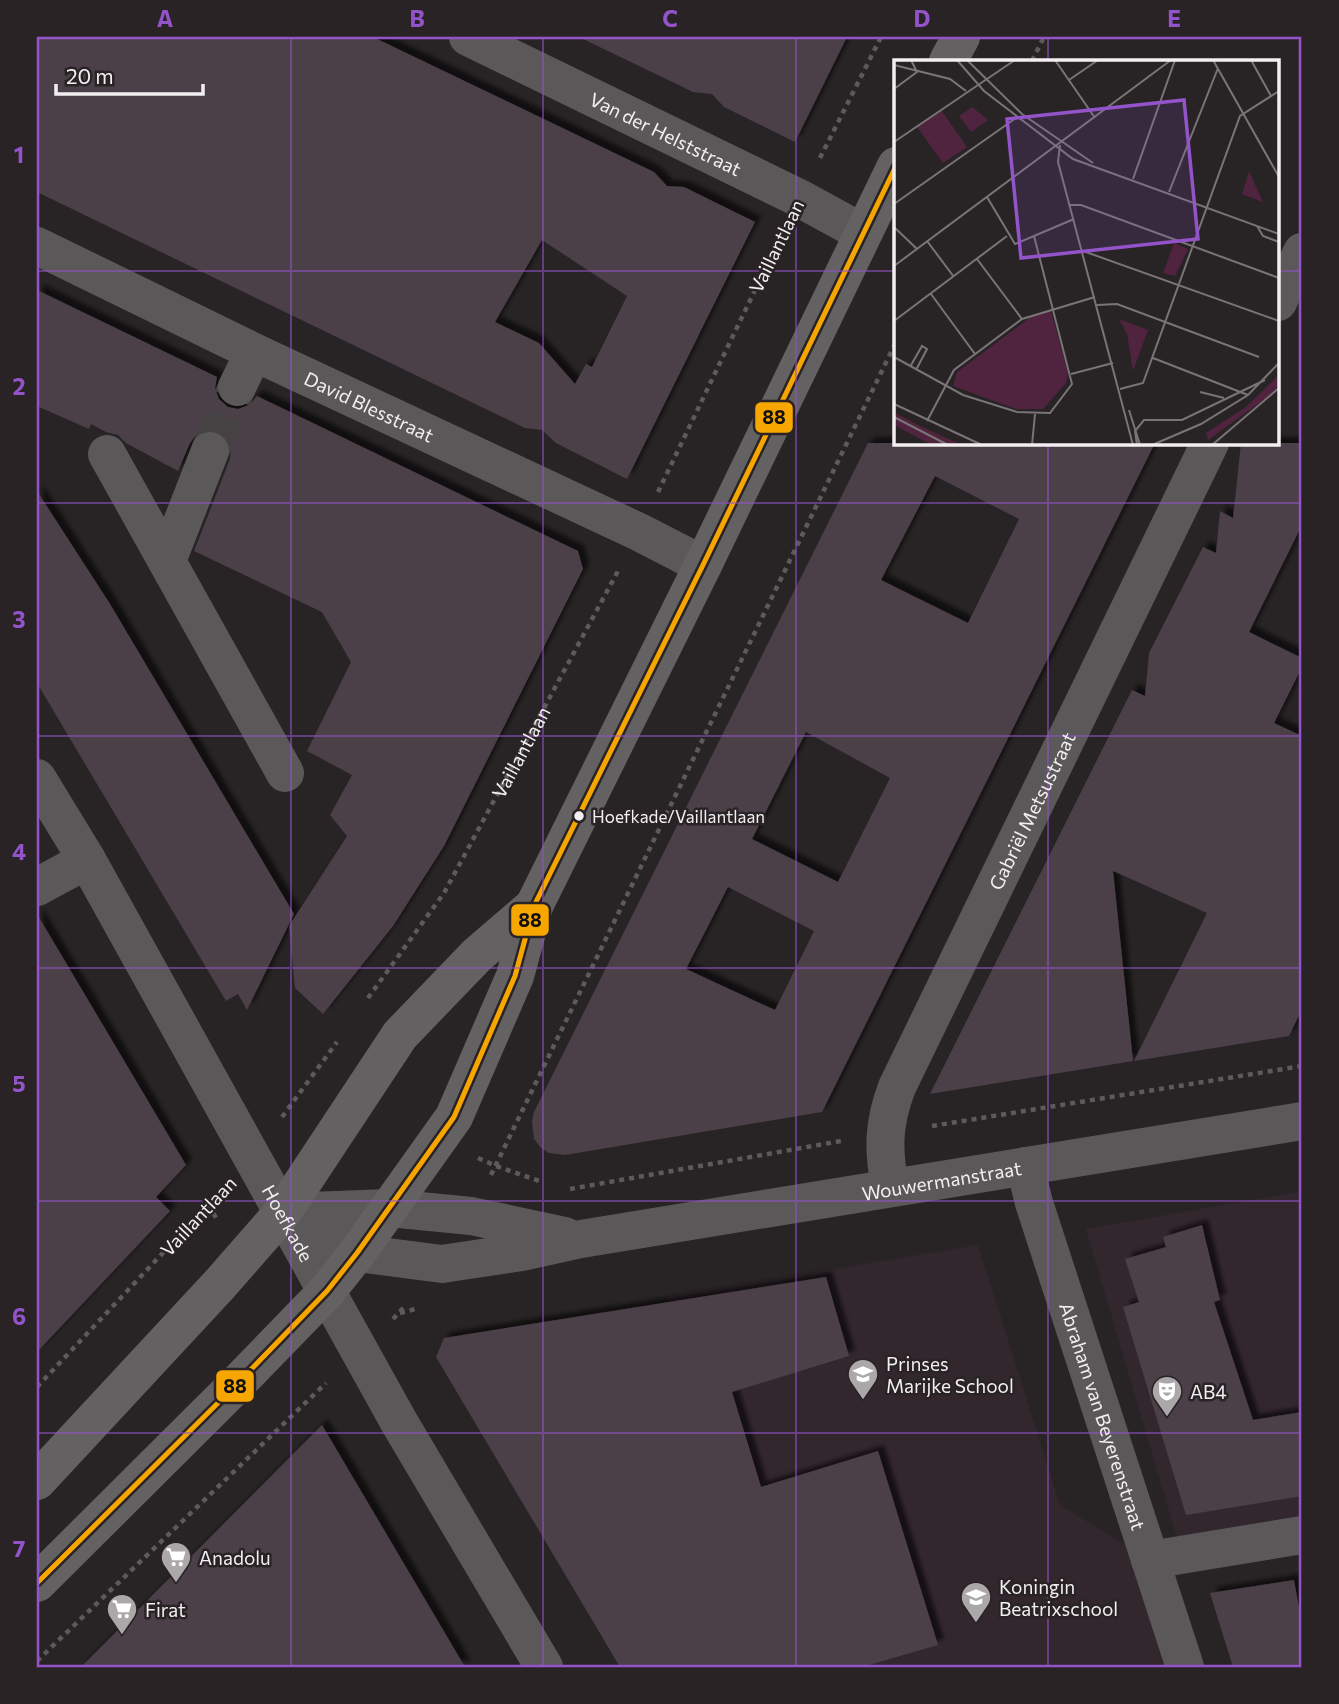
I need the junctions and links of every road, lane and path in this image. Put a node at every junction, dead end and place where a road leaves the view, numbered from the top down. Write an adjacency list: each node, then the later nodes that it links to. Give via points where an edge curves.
1 (468, 37): 8 (street, Van der Helststraat)
2 (881, 37): 8 (path, Vaillantlaan)
3 (961, 37): 5 (main road)
4 (1044, 37): 6 (path)
5 (949, 60)
6 (1032, 60)
7 (894, 170): 9 (main road)
8 (799, 198): 9 (street, Van der Helststraat); 18 (path, Vaillantlaan)
9 (863, 233): 20 (main road)
10 (37, 246): 13 (street, David Blesstraat)
11 (1302, 252): 12 (street)
12 (1280, 298)
13 (254, 352): 14 (street); 18 (street, David Blesstraat)
14 (237, 387)
15 (1210, 444): 31 (street, Gabriël Metsustraat, via 897,1087 885,1133)
16 (210, 451): 19 (street)
17 (107, 454): 19 (street)
18 (639, 532): 20 (street, David Blesstraat); 26 (path, Vaillantlaan, via 443,893)
19 (167, 561): 21 (street)
20 (703, 565): 25 (main road)
21 (285, 773)
22 (37, 778): 23 (street, Hoefkade)
23 (87, 859): 24 (street); 29 (street, Hoefkade)
24 (37, 887)
25 (534, 906): 32 (main road, via 515,976 454,1117); 33 (main road, via 477,955 400,1035)
26 (366, 1001)
27 (343, 1034): 29 (path, Vaillantlaan)
28 (1302, 1121): 30 (street, Wouwermanstraat)
29 (252, 1158): 33 (street, Hoefkade); 37 (path, Vaillantlaan)
30 (1025, 1166): 31 (street, Wouwermanstraat); 40 (street, Abraham van Beyerenstraat)
31 (890, 1188): 34 (street, Wouwermanstraat)
32 (389, 1208): 33 (street, Wouwermanstraat); 34 (street, Wouwermanstraat, via 471,1216); 35 (main road)
33 (283, 1212): 35 (street, Wouwermanstraat); 36 (street, Hoefkade); 38 (main road)
34 (581, 1239): 35 (street, Wouwermanstraat, via 442,1264)
35 (357, 1253): 36 (main road)
36 (327, 1291): 41 (main road); 42 (street, Hoefkade)
37 (37, 1387)
38 (37, 1480)
39 (1302, 1535): 40 (street)
40 (1150, 1560): 43 (street, Abraham van Beyerenstraat)
41 (37, 1583)
42 (544, 1667)
43 (1185, 1667)

